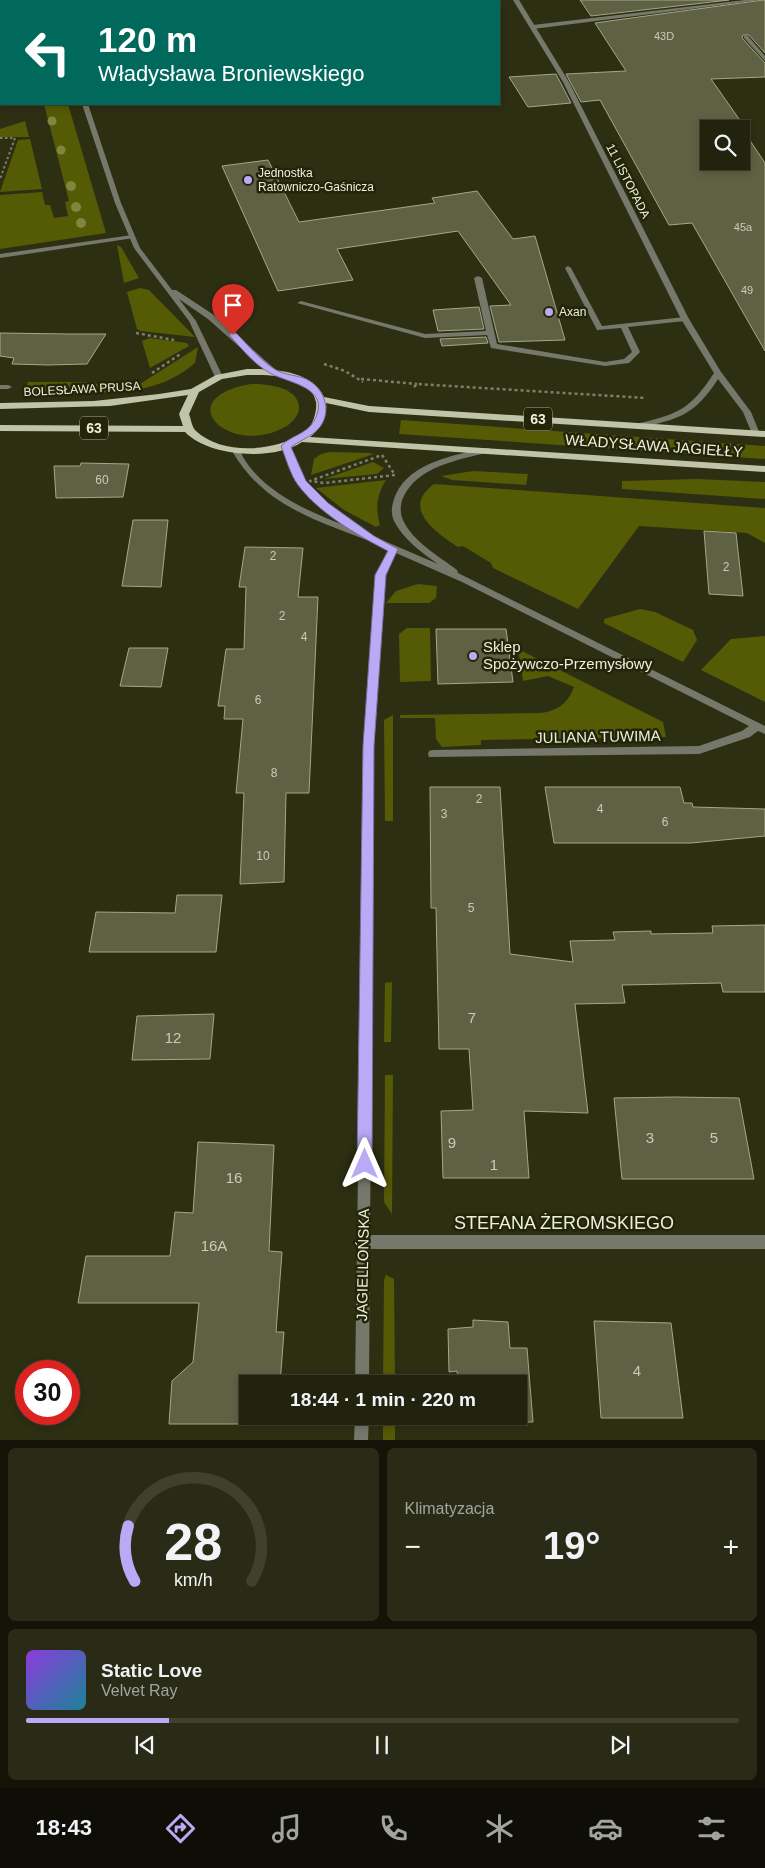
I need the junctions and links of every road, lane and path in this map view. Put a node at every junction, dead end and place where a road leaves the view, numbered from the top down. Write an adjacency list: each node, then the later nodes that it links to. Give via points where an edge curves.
1 (516, 0): 3 (street, 11 LISTOPADA)
2 (758, 0): 3 (street)
3 (533, 27): 15 (street, 11 LISTOPADA, via 566,82)
4 (746, 37): 5 (street)
5 (765, 59)
6 (85, 105): 9 (street)
7 (0, 138): 8 (path, via 15,138)
8 (0, 179)
9 (132, 237): 10 (street); 13 (street)
10 (0, 256)
11 (568, 268): 16 (street, via 600,328)
12 (478, 278): 18 (street)
13 (165, 286): 21 (street, via 211,317); 24 (street, via 192,321)
14 (301, 303): 18 (street, via 425,336)
15 (685, 319): 16 (street); 23 (street, 11 LISTOPADA)
16 (623, 325): 18 (street, via 636,352 626,361 614,364 494,346)
17 (136, 333): 19 (path)
18 (490, 333)
19 (183, 341)
20 (183, 353): 22 (path)
21 (273, 372): 24 (main road, 63, via 255,370); 30 (main road, 63, via 303,381)
22 (151, 374)
23 (718, 374): 32 (street, via 702,399 689,410); 35 (street, 11 LISTOPADA)
24 (219, 377): 28 (main road, 63)
25 (358, 378): 26 (path)
26 (417, 384): 27 (path); 29 (path)
27 (412, 389)
28 (196, 391): 31 (main road, BOLESŁAWA PRUSA / 63, via 123,401); 34 (main road, 63, via 184,410)
29 (653, 396)
30 (320, 399): 32 (main road, WŁADYSŁAWA JAGIEŁŁY / 63, via 369,409); 36 (main road, 63, via 322,410 319,420)
31 (0, 406)
32 (640, 426): 35 (main road, WŁADYSŁAWA JAGIEŁŁY / 63)
33 (0, 428): 34 (main road, 63)
34 (189, 429): 39 (main road, 63, via 207,443)
35 (761, 434)
36 (300, 439): 37 (main road, 63); 38 (main road, WŁADYSŁAWA JAGIEŁŁY / 63)
37 (286, 446): 39 (main road, 63, via 252,452); 43 (street, via 302,483 324,505)
38 (486, 450): 40 (main road, WŁADYSŁAWA JAGIEŁŁY / 63); 45 (street, via 442,463 413,478 400,492 396,508 400,523)
39 (236, 451): 43 (street, via 246,468 271,492 314,517)
40 (765, 469)
41 (395, 476): 42 (path, via 324,483)
42 (310, 481)
43 (371, 538): 44 (street)
44 (393, 549): 45 (street); 48 (street, JAGIELLOŃSKA, via 380,575 369,746)
45 (464, 580): 46 (street)
46 (761, 728): 47 (street, JULIANA TUWIMA, via 699,750)
47 (433, 754)
48 (364, 1242): 49 (street, STEFANA ŻEROMSKIEGO); 50 (street, JAGIELLOŃSKA)
49 (765, 1242)
50 (362, 1375)
51 (362, 1425): 52 (street)
52 (361, 1440)

